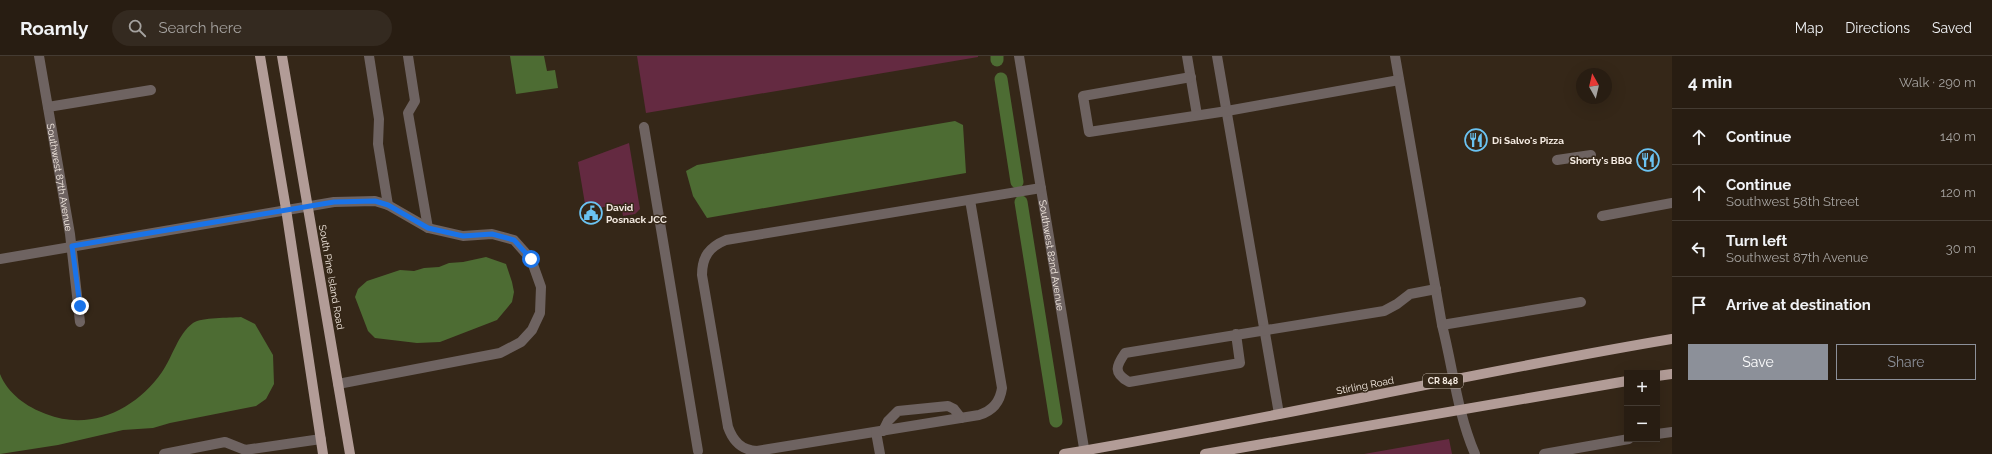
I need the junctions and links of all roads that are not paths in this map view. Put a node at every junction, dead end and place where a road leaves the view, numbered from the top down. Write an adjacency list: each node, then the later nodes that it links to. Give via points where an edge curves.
1 (39, 56): 13 (street, Southwest 87th Avenue)
2 (260, 56): 24 (main road)
3 (282, 56): 23 (main road, South Pine Island Road)
4 (369, 56): 22 (street, via 379,119 378,144)
5 (408, 56): 26 (street, via 415,101 408,113)
6 (1019, 56): 19 (street, Southwest 82nd Avenue)
7 (1187, 56): 10 (street)
8 (1217, 56): 14 (street)
9 (1395, 56): 11 (street)
10 (1191, 77): 15 (street); 15 (street, via 1083,96 1089,132)
11 (1399, 80): 14 (street); 29 (street)
12 (151, 90): 13 (street)
13 (48, 106): 27 (street, Southwest 87th Avenue)
14 (1227, 111): 15 (street); 33 (street)
15 (1197, 115)
16 (644, 128): 50 (street)
17 (1591, 155): 18 (street)
18 (1557, 160)
19 (1041, 188): 20 (street); 51 (street, Southwest 82nd Avenue)
20 (970, 200): 43 (street, via 1002,388 1001,396 993,408); 44 (street, via 726,240 712,248 704,260 702,275 728,427 735,441 746,450 757,451)
21 (1672, 203): 25 (street)
22 (388, 205): 23 (street, via 375,201 354,201); 26 (street)
23 (308, 206): 24 (street); 40 (main road, South Pine Island Road)
24 (286, 209): 27 (street); 47 (main road)
25 (1602, 216)
26 (428, 228): 40 (street, via 463,236 492,234 514,240 531,259 541,287 540,313 532,330 521,342 500,353)
27 (72, 246): 28 (street); 31 (street, Southwest 87th Avenue)
28 (0, 259)
29 (1436, 289): 32 (street); 33 (street, via 1410,294 1384,311)
30 (1582, 302): 32 (street)
31 (80, 322)
32 (1442, 325): 38 (street)
33 (1265, 329): 34 (street); 42 (street)
34 (1236, 334): 34 (street, via 1240,363 1129,382 1118,372 1118,364 1125,353)
35 (1672, 339): 38 (main road, Stirling Road / CR 848)
36 (1672, 374): 37 (main road)
37 (1660, 376)
38 (1453, 379): 41 (street); 42 (main road, Stirling Road / CR 848)
39 (1624, 382): 41 (main road)
40 (338, 384): 54 (main road, South Pine Island Road)
41 (1459, 410): 57 (main road); 58 (street)
42 (1279, 414): 51 (main road, Stirling Road / CR 848)
43 (961, 418): 44 (street); 44 (street, via 948,406 898,411)
44 (880, 432): 55 (street)
45 (1672, 432): 46 (street)
46 (1660, 434)
47 (321, 439): 49 (street); 53 (main road)
48 (1624, 440): 59 (street)
49 (262, 451): 52 (street, via 242,450 225,442)
50 (698, 451)
51 (1085, 452): 56 (main road, Stirling Road / CR 848)
52 (164, 454)
53 (323, 454)
54 (350, 454)
55 (880, 454)
56 (1064, 454)
57 (1206, 454)
58 (1475, 454)
59 (1544, 454)

